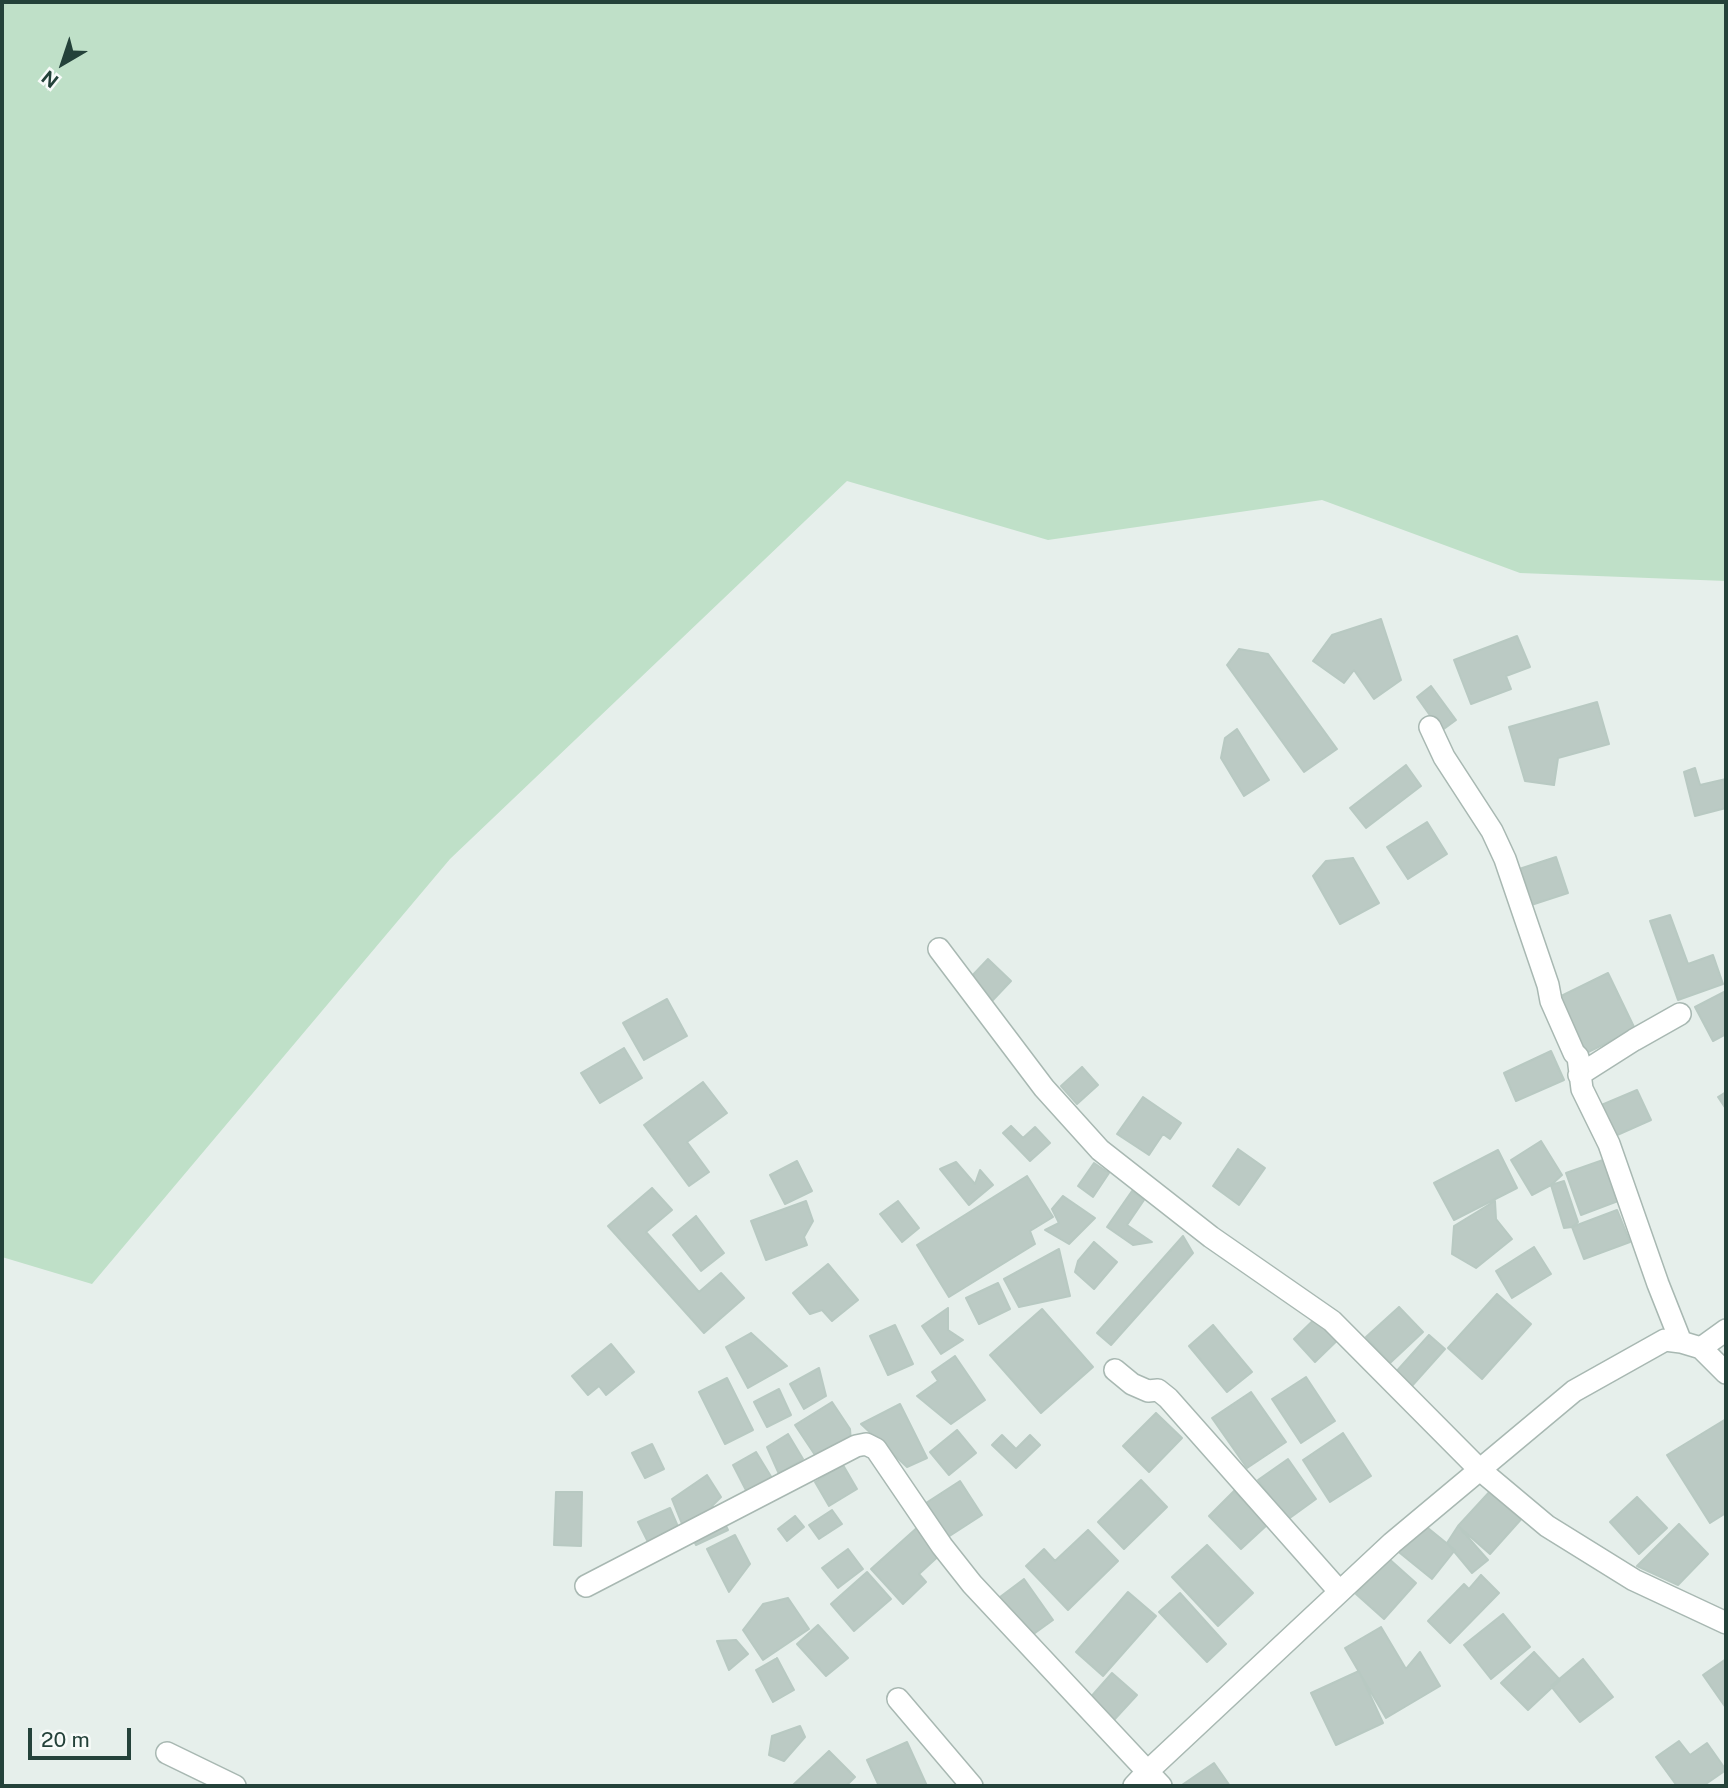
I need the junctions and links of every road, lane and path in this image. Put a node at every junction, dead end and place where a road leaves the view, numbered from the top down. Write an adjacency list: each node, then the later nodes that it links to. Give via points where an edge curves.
1 (1430, 727): 4 (street, via 1505,859 1551,1001 1578,1057)
2 (939, 949): 9 (street, via 1044,1088 1100,1150 1211,1237 1332,1321)
3 (1680, 1014): 4 (street)
4 (1579, 1075): 6 (street)
5 (1726, 1330): 6 (street)
6 (1691, 1345): 8 (street); 9 (street, via 1665,1340 1574,1391)
7 (1115, 1370): 11 (street, via 1132,1384 1158,1390 1168,1398)
8 (1726, 1373)
9 (1479, 1469): 11 (street); 12 (street, via 1587,1553)
10 (586, 1586): 15 (street, via 866,1444 876,1449 972,1584)
11 (1339, 1591): 15 (street)
12 (1726, 1623)
13 (898, 1699): 17 (street)
14 (167, 1753): 16 (street)
15 (1147, 1781)
16 (235, 1786)
17 (972, 1786)

